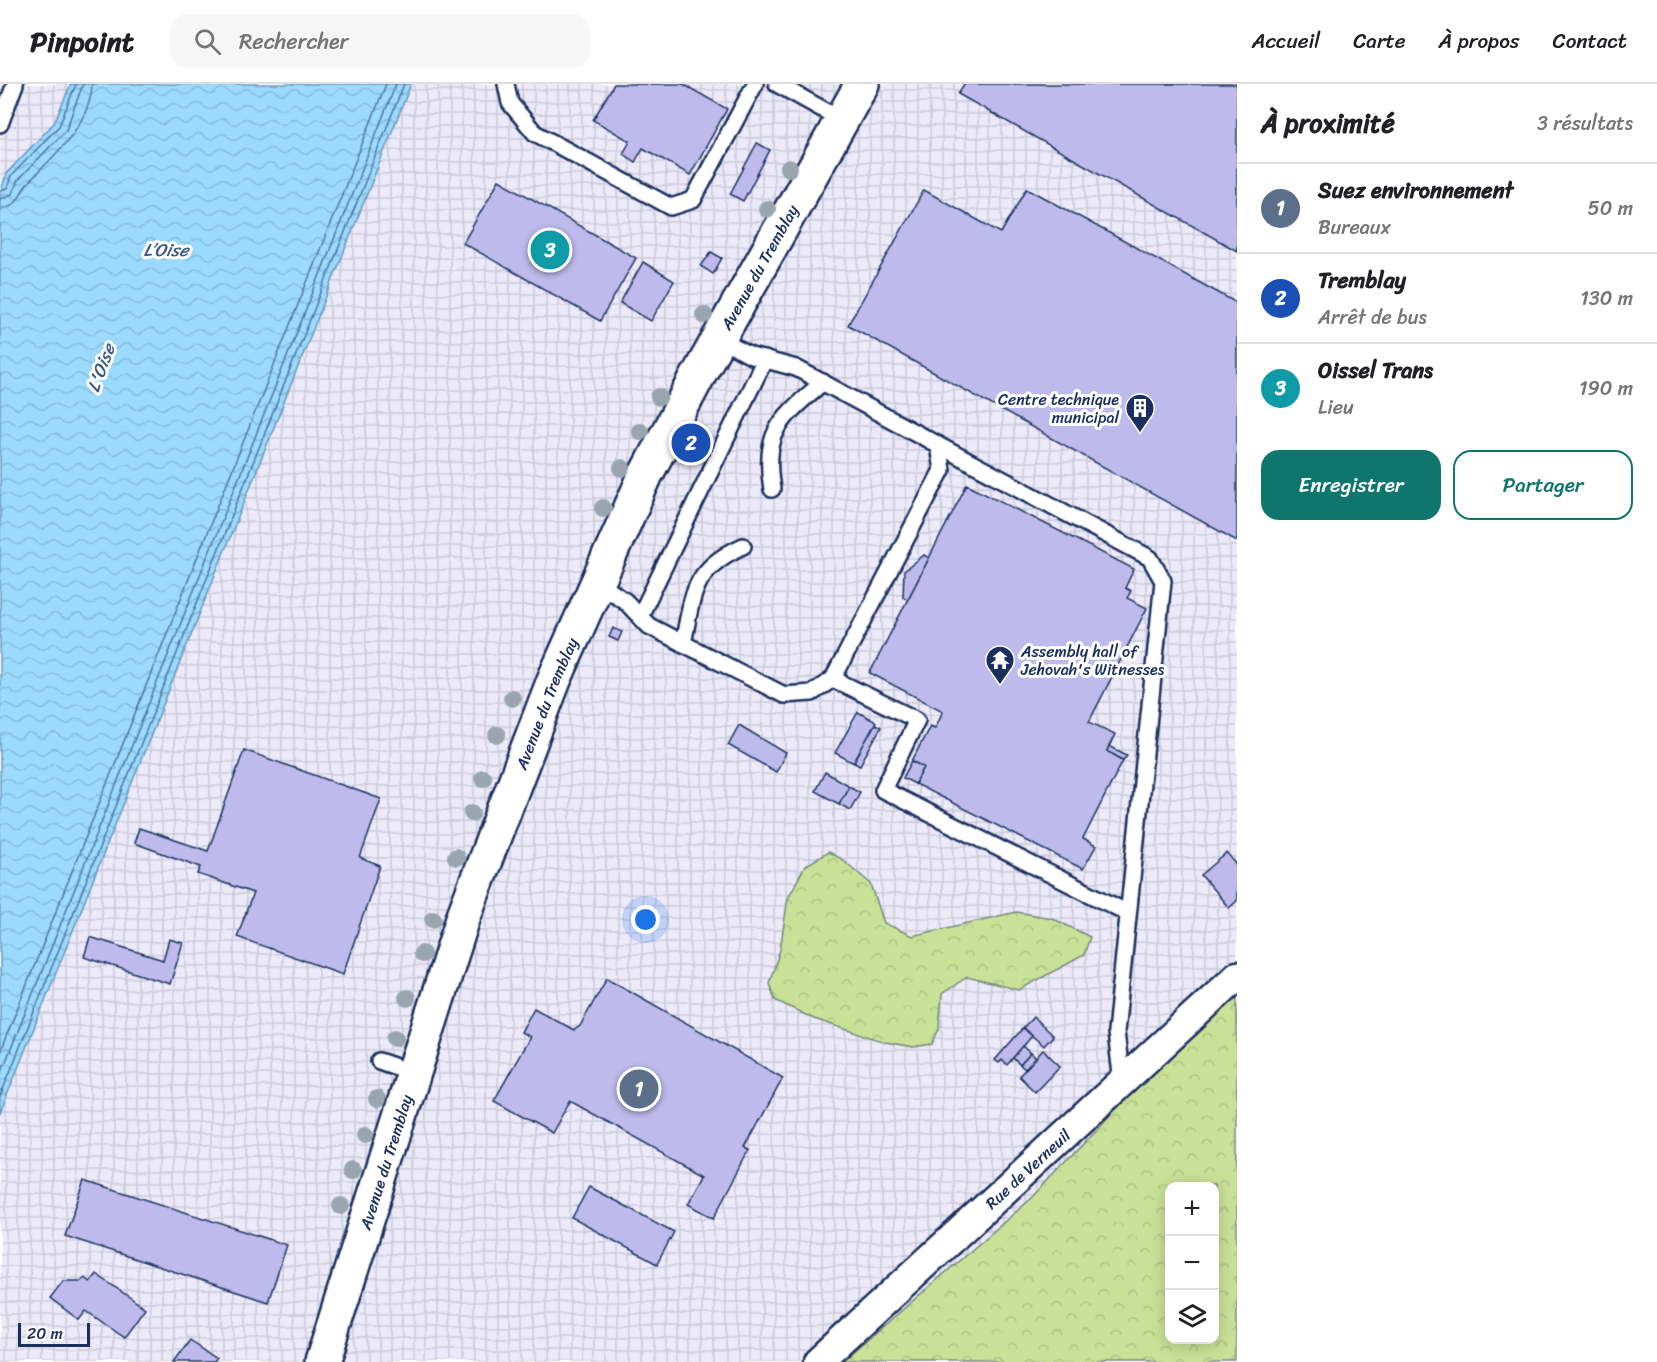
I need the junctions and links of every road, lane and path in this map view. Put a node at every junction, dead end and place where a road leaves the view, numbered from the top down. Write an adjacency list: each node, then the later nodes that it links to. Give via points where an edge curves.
1 (15, 84): 7 (lane)
2 (506, 84): 3 (lane, via 510,103 535,133 671,207 693,200)
3 (755, 84)
4 (862, 84): 6 (main road, Avenue du Tremblay)
5 (781, 85): 6 (lane)
6 (842, 120): 8 (main road, Avenue du Tremblay)
7 (0, 124)
8 (719, 339): 9 (lane); 14 (main road, Avenue du Tremblay, via 646,474)
9 (765, 359): 10 (lane, via 796,368); 15 (lane)
10 (823, 382): 11 (lane); 12 (lane, via 790,411 770,442)
11 (938, 444): 17 (lane, via 942,470); 18 (lane, via 1150,558 1163,581)
12 (772, 489)
13 (743, 546): 16 (lane, via 707,568 693,593)
14 (597, 582): 15 (lane); 21 (main road, Avenue du Tremblay, via 489,845)
15 (640, 616): 16 (lane, via 648,626)
16 (683, 644): 17 (lane, via 784,695 812,693)
17 (833, 680): 18 (lane, via 917,720 883,790)
18 (1128, 913): 22 (lane, via 1116,1032)
19 (1237, 976): 22 (street, Rue de Verneuil)
20 (379, 1061): 21 (lane)
21 (414, 1073): 23 (main road, Avenue du Tremblay)
22 (1122, 1083): 24 (street, Rue de Verneuil)
23 (322, 1362)
24 (818, 1362)

